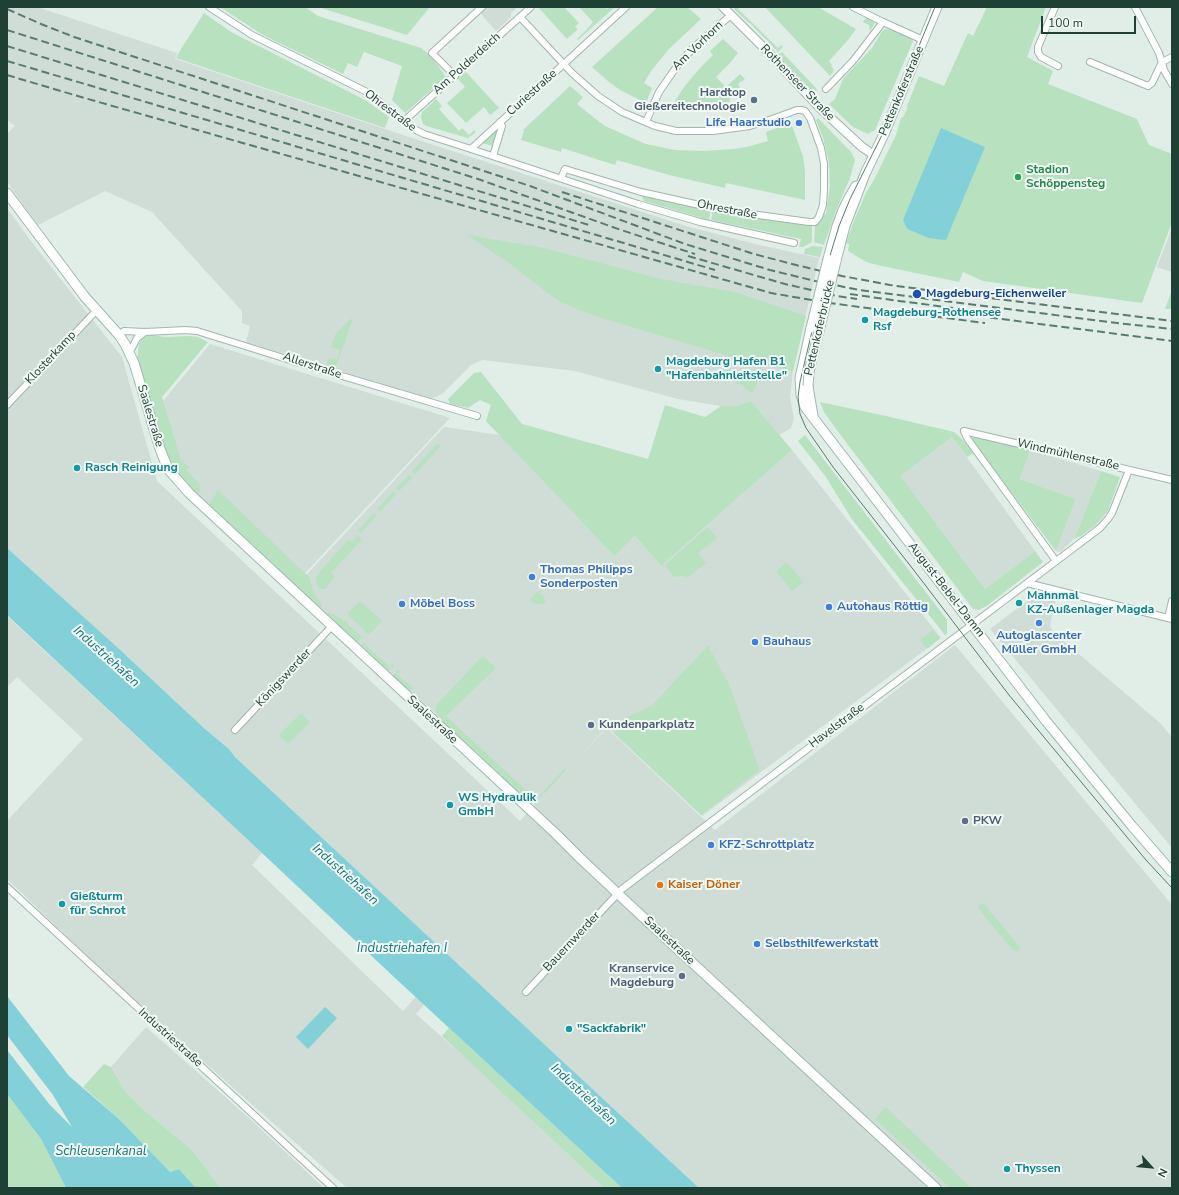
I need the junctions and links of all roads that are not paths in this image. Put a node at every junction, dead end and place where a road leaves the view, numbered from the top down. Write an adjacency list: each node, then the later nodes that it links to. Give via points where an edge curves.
1 (209, 7): 22 (street, Ohrestraße, via 252,35 369,93)
2 (482, 7): 19 (street, via 432,53)
3 (531, 7): 11 (street, Am Polderdeich)
4 (626, 7): 17 (street, Curiestraße)
5 (723, 7): 10 (street, Rothenseer Straße)
6 (853, 7): 12 (street)
7 (937, 7): 13 (main road, Pettenkoferstraße)
8 (1055, 7): 18 (street, via 1038,46 1038,52)
9 (1135, 7): 16 (street)
10 (731, 15): 24 (street, Am Vorhorn, via 677,66 659,92); 26 (street, Rothenseer Straße, via 821,109)
11 (520, 17): 17 (street, Curiestraße); 19 (street, Am Polderdeich)
12 (883, 22): 13 (street); 21 (street, via 853,61)
13 (923, 40): 26 (main road, Pettenkoferstraße)
14 (1172, 57): 16 (street)
15 (1090, 62): 16 (street, via 1148,86)
16 (1162, 62): 20 (street)
17 (564, 64): 23 (street, Curiestraße); 24 (street, via 581,82 604,100 622,112)
18 (1058, 66)
19 (455, 76): 22 (street, Am Polderdeich)
20 (1172, 84)
21 (826, 89)
22 (404, 121): 25 (street, Ohrestraße, via 417,132)
23 (500, 122): 25 (street, Curiestraße); 27 (street, Curiestraße, via 502,126)
24 (646, 122): 32 (street, Rothenseer Straße, via 676,131 713,131 750,126 798,110 805,111 821,148 825,177 822,209)
25 (471, 149): 27 (street, Ohrestraße)
26 (874, 155): 34 (main road, Pettenkoferstraße, via 843,210 835,233)
27 (493, 156): 28 (street, Ohrestraße)
28 (561, 178): 29 (street, Ohrestraße, via 565,169); 31 (street, Ohrestraße)
29 (641, 192): 31 (street); 32 (street, Ohrestraße, via 722,210)
30 (7, 193): 35 (main road, Saalestraße)
31 (638, 204): 33 (street, Ohrestraße, via 700,222)
32 (814, 222)
33 (794, 243)
34 (832, 260): 39 (main road, Pettenkoferbrücke, bridge, via 801,370)
35 (96, 311): 37 (main road, Saalestraße); 40 (street, Klosterkamp)
36 (145, 332): 37 (street, Allerstraße, via 124,331); 38 (street); 41 (street, Allerstraße, via 201,332)
37 (119, 335): 38 (main road, Saalestraße)
38 (128, 350): 49 (main road, Saalestraße, via 168,469 189,493)
39 (805, 396): 48 (main road, August-Bebel-Damm, via 805,407 813,418)
40 (7, 405)
41 (477, 416)
42 (1129, 470): 43 (street, Windmühlenstraße); 44 (street, Havelstraße, via 1108,520); 44 (street, Windmühlenstraße, via 964,431)
43 (1172, 480)
44 (1056, 561): 45 (street, Havelstraße)
45 (1027, 583): 47 (street); 48 (street, Havelstraße)
46 (1172, 601): 47 (street)
47 (1170, 619)
48 (972, 624): 51 (main road, August-Bebel-Damm, via 1046,721); 53 (street, Havelstraße)
49 (332, 626): 50 (street, Königswerder); 53 (main road, Saalestraße)
50 (235, 730)
51 (1172, 872)
52 (7, 887): 55 (street, Industriestraße)
53 (618, 892): 54 (street, Bauernwerder); 56 (main road, Saalestraße)
54 (526, 992)
55 (333, 1188)
56 (936, 1188)

